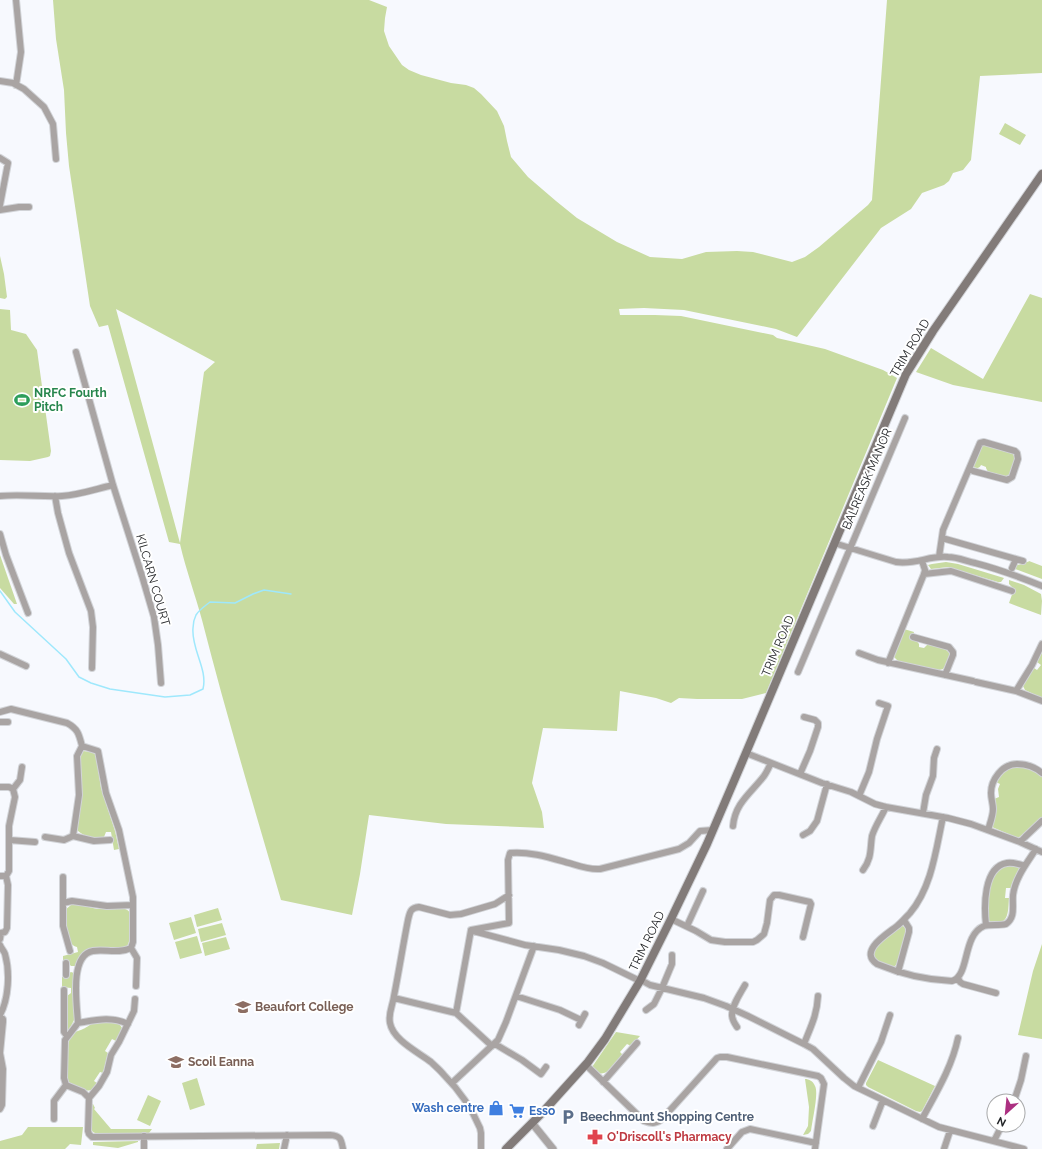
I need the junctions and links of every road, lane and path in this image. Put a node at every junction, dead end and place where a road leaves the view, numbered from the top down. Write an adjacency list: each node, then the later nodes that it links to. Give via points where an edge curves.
1 (16, 0): 3 (street, via 21,52)
2 (0, 81): 3 (street)
3 (16, 85): 5 (street, via 44,107 52,124)
4 (0, 158): 7 (street, via 8,163)
5 (56, 159)
6 (1042, 174): 18 (main road, TRIM ROAD, via 906,374)
7 (0, 205)
8 (29, 207): 9 (street)
9 (0, 210)
10 (76, 352): 13 (street, KILCARN COURT)
11 (905, 418): 19 (street, BALREASK MANOR)
12 (973, 471): 17 (street, via 1007,480 1012,477 1018,455 1014,451 980,443 943,530)
13 (113, 485): 15 (street); 38 (street, KILCARN COURT, via 154,617)
14 (0, 496): 15 (street)
15 (55, 496): 35 (street, via 69,553 91,611)
16 (0, 534): 28 (street)
17 (942, 538): 20 (street); 21 (street)
18 (834, 543): 19 (street, BALREASK MANOR); 48 (main road, TRIM ROAD)
19 (850, 548): 22 (street, BALREASK MANOR, via 896,562); 36 (street)
20 (939, 557): 22 (street, BALREASK MANOR); 26 (street, BALREASK MANOR, via 955,557 1013,574)
21 (1016, 559): 23 (street); 24 (street)
22 (922, 561): 25 (street)
23 (1023, 561)
24 (1012, 568)
25 (924, 574): 27 (street, via 951,571); 33 (street)
26 (1042, 586)
27 (1012, 591)
28 (28, 613)
29 (913, 637): 37 (street, via 952,649 953,655)
30 (1042, 644): 39 (street)
31 (859, 653): 33 (street)
32 (0, 654): 34 (street)
33 (888, 662): 37 (street)
34 (26, 666)
35 (92, 668)
36 (798, 672)
37 (945, 675): 39 (street)
38 (161, 682)
39 (1016, 691): 40 (street)
40 (1042, 701)
41 (879, 703): 56 (street, via 888,706 869,772)
42 (0, 712): 46 (street, via 11,709 67,723 78,731)
43 (804, 717): 52 (street, via 815,720 818,727)
44 (0, 722): 45 (street)
45 (8, 722)
46 (82, 746): 65 (street, via 77,756 79,795); 79 (street, via 98,751 106,793 119,830)
47 (937, 749): 58 (street)
48 (746, 752): 49 (street); 62 (main road, TRIM ROAD)
49 (772, 762): 52 (street); 61 (street, via 740,806 734,817)
50 (22, 767): 55 (street, via 20,780)
51 (1042, 773): 63 (street, via 1032,767 1017,764 1005,767 1000,772 992,786 993,809)
52 (800, 774): 53 (street)
53 (828, 784): 56 (street); 64 (street, via 817,821 810,831)
54 (0, 787): 55 (street)
55 (13, 789): 67 (street, via 15,797)
56 (859, 796): 57 (street)
57 (886, 807): 58 (street); 73 (street, via 874,831 868,863)
58 (923, 813): 59 (street)
59 (943, 817): 63 (street); 81 (street, via 928,880 915,907)
60 (1042, 821): 70 (street)
61 (733, 826)
62 (713, 830): 77 (street, via 700,832 689,844 679,849 593,870 554,858 510,853); 80 (main road, TRIM ROAD)
63 (988, 830): 70 (street)
64 (803, 835)
65 (73, 836): 66 (street, via 64,840); 68 (street, via 94,841)
66 (45, 837)
67 (9, 840): 69 (street); 74 (street, via 10,866 9,871)
68 (110, 840)
69 (36, 842)
70 (1020, 842): 71 (street)
71 (1039, 851): 72 (street)
72 (1025, 866): 82 (street, via 1015,885 1012,919 1006,924); 82 (street, via 1015,863 1002,864 993,873 984,908)
73 (863, 870)
74 (3, 876): 85 (street, via 8,884 6,928)
75 (63, 877): 78 (street)
76 (703, 891): 83 (street)
77 (509, 895): 84 (street, via 509,923); 105 (street, via 495,904 461,914 450,915 419,907 410,911)
78 (63, 903): 79 (street, via 72,901 107,906); 90 (street, via 64,926)
79 (133, 905): 89 (street)
80 (671, 919): 83 (street); 97 (main road, TRIM ROAD)
81 (904, 920): 95 (street, via 909,932); 95 (street, via 877,942 870,954 871,959 877,964)
82 (986, 925): 96 (street, via 976,931)
83 (687, 926): 86 (street, via 711,940 752,942 764,934 770,900 774,895 779,895 810,902)
84 (471, 930): 88 (street); 109 (street)
85 (0, 935)
86 (803, 937)
87 (0, 945): 92 (street, via 4,953)
88 (534, 946): 97 (street, via 584,956); 103 (street)
89 (131, 948): 94 (street, via 90,952 84,956); 99 (street, via 137,958)
90 (70, 951)
91 (672, 955): 100 (street, via 672,964)
92 (3, 958): 112 (street, via 7,970 7,986 6,1001)
93 (66, 969): 94 (street)
94 (77, 970): 113 (street)
95 (898, 972): 96 (street, via 942,981)
96 (958, 978): 102 (street, via 963,984)
97 (640, 981): 100 (street); 123 (main road, TRIM ROAD)
98 (745, 985): 107 (street)
99 (136, 986)
100 (662, 988): 107 (street, via 704,998); 108 (street, via 654,1004)
101 (64, 990): 116 (street, via 64,1032)
102 (996, 994)
103 (516, 996): 110 (street, via 560,1010 580,1023); 120 (street)
104 (818, 996): 119 (street, via 815,1018)
105 (394, 998): 109 (street); 126 (street, via 389,1015 395,1034 431,1062)
106 (135, 999): 114 (street, via 134,1011)
107 (733, 1009): 115 (street, via 733,1020); 119 (street)
108 (646, 1010)
109 (456, 1013): 120 (street)
110 (585, 1014)
111 (890, 1015): 128 (street, via 881,1042)
112 (0, 1016): 121 (street, via 3,1022)
113 (78, 1023): 114 (street, via 116,1019); 116 (street)
114 (128, 1024): 130 (street, via 111,1055 107,1072)
115 (737, 1027)
116 (67, 1036): 127 (street, via 64,1063)
117 (958, 1038): 134 (street, via 946,1075)
118 (637, 1043): 125 (street)
119 (804, 1044): 128 (street)
120 (494, 1045): 124 (street, via 541,1074); 126 (street)
121 (0, 1053): 132 (street, via 3,1069)
122 (1026, 1056): 129 (street)
123 (586, 1065): 125 (street); 135 (main road, TRIM ROAD)
124 (546, 1067)
125 (603, 1082): 142 (street, via 644,1121 652,1124 663,1118 720,1057 818,1076 824,1084)
126 (452, 1083): 146 (street, via 478,1123)
127 (66, 1085): 130 (street, via 83,1092); 133 (street, via 54,1101)
128 (858, 1088): 131 (street)
129 (1017, 1093)
130 (89, 1098): 140 (street, via 88,1131 92,1137)
131 (883, 1100): 134 (street); 136 (street)
132 (0, 1109)
133 (54, 1119)
134 (922, 1119): 137 (street)
135 (532, 1123): 147 (main road, TRIM ROAD); 148 (street)
136 (873, 1126)
137 (950, 1130): 141 (street); 150 (street)
138 (998, 1133): 141 (street)
139 (287, 1135): 140 (street); 144 (street); 145 (street, via 336,1136 340,1138)
140 (144, 1136): 143 (street)
141 (994, 1141): 151 (street)
142 (816, 1146): 149 (street, via 750,1130 742,1132)
143 (144, 1149)
144 (284, 1149)
145 (343, 1149)
146 (481, 1149)
147 (506, 1149)
148 (553, 1149)
149 (727, 1149)
150 (944, 1149)
151 (1024, 1149)

